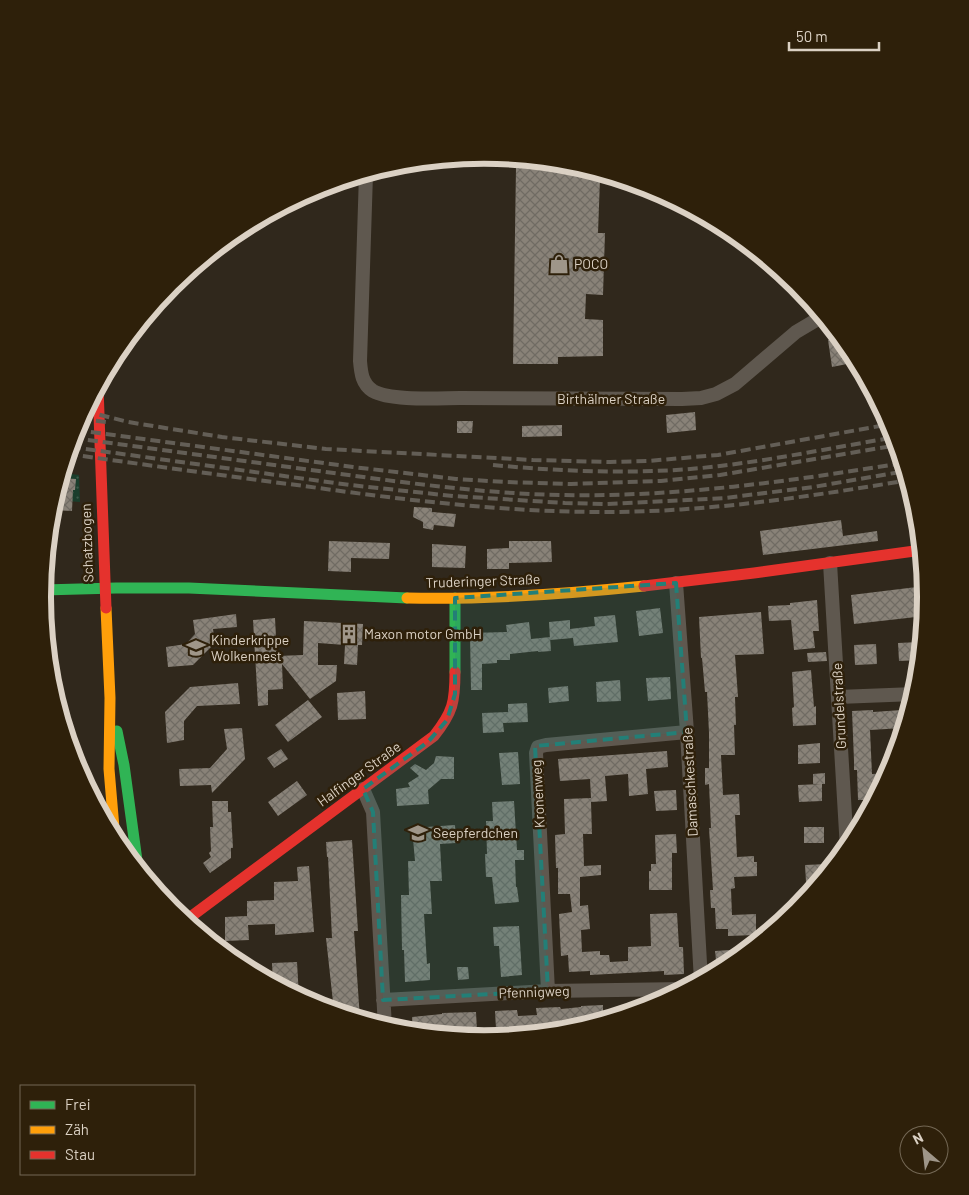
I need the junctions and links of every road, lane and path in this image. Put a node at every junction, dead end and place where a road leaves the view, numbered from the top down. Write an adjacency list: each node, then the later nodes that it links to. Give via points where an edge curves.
1 (366, 181): 2 (street, Birthälmer Straße, via 360,361 365,384 374,392 397,398 701,398 735,384 796,332)
2 (816, 320)
3 (98, 402): 11 (street, Schatzbogen)
4 (915, 551): 5 (street, Truderinger Straße)
5 (830, 563): 6 (street, Truderinger Straße); 10 (street, Grundelstraße)
6 (676, 583): 8 (street, Truderinger Straße, via 511,597); 12 (street, Damaschkestraße)
7 (51, 590): 8 (street, Truderinger Straße, via 161,588)
8 (455, 598): 13 (street, Halfinger Straße, via 455,694 447,720 428,742)
9 (906, 694): 10 (street)
10 (838, 697): 15 (street, Grundelstraße)
11 (110, 698): 14 (street, Schatzbogen, via 109,769); 16 (street, Schatzbogen, via 124,766)
12 (687, 732): 18 (street, Damaschkestraße); 20 (street, Kronenweg, via 538,747)
13 (363, 789): 17 (street, Halfinger Straße); 21 (street, via 373,812)
14 (114, 822)
15 (846, 836)
16 (136, 854)
17 (191, 916)
18 (701, 973)
19 (669, 989): 20 (street, Pfennigweg)
20 (548, 991): 21 (street, Pfennigweg)
21 (383, 1000): 22 (street)
22 (384, 1019)

